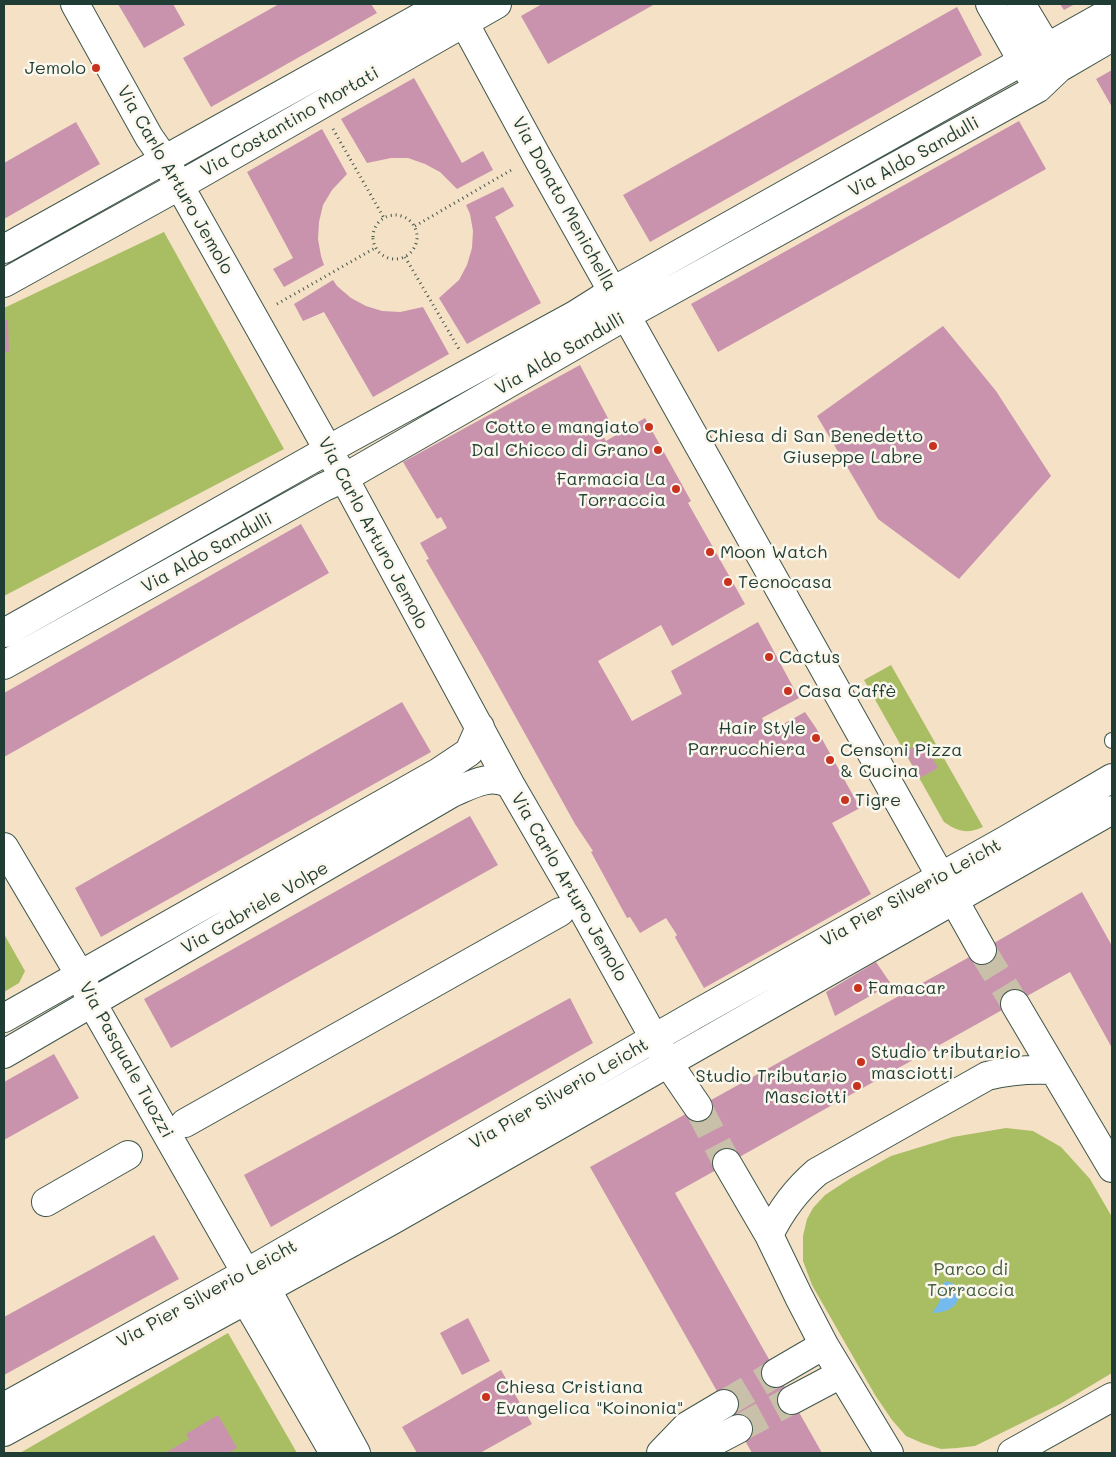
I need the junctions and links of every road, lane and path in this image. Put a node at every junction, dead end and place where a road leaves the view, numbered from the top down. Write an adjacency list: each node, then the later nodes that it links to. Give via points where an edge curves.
1 (75, 4): 13 (street, Via Carlo Arturo Jemolo)
2 (444, 4): 13 (street, Via Costantino Mortati)
3 (498, 4): 7 (street, Via Costantino Mortati)
4 (990, 4): 10 (street)
5 (1022, 4): 9 (street)
6 (1112, 11): 9 (street, Via Aldo Sandulli)
7 (459, 13): 12 (street, Via Costantino Mortati); 22 (street, Via Donato Menichella)
8 (1112, 37): 9 (street, Via Aldo Sandulli)
9 (1053, 58): 10 (street, Via Aldo Sandulli); 11 (street, Via Aldo Sandulli)
10 (1023, 62): 11 (street); 22 (street, Via Aldo Sandulli)
11 (1038, 88): 24 (street, Via Aldo Sandulli)
12 (320, 105): 15 (street, Via Costantino Mortati); 16 (path)
13 (165, 160): 15 (street, Via Carlo Arturo Jemolo); 19 (street, Via Costantino Mortati)
14 (518, 166): 17 (path)
15 (179, 186): 21 (street, Via Costantino Mortati); 26 (street, Via Carlo Arturo Jemolo)
16 (384, 218): 17 (path, via 401,216); 18 (path, via 373,230)
17 (414, 226): 20 (path, via 416,244)
18 (375, 248): 20 (path, via 388,258); 23 (path)
19 (4, 249)
20 (405, 257): 25 (path)
21 (4, 283)
22 (613, 291): 24 (street, Via Donato Menichella); 25 (street, Via Aldo Sandulli)
23 (270, 308)
24 (627, 315): 27 (street, Via Aldo Sandulli); 35 (street, Via Donato Menichella)
25 (471, 372): 26 (street, Via Aldo Sandulli)
26 (328, 450): 27 (street, Via Carlo Arturo Jemolo); 28 (street, Via Aldo Sandulli)
27 (344, 478): 29 (street, Via Aldo Sandulli); 30 (street, Via Carlo Arturo Jemolo)
28 (4, 633)
29 (4, 665)
30 (480, 727): 32 (street, Via Carlo Arturo Jemolo); 39 (street, Via Gabriele Volpe, via 469,752 439,772)
31 (1112, 778): 35 (street, Via Pier Silverio Leicht)
32 (510, 784): 40 (street, Via Gabriele Volpe, via 502,780 484,780 452,793); 43 (street, Via Carlo Arturo Jemolo)
33 (1112, 810): 36 (street, Via Pier Silverio Leicht)
34 (4, 847): 39 (street, Via Pasquale Tuozzi)
35 (941, 876): 36 (street, Via Donato Menichella); 43 (street, Via Pier Silverio Leicht)
36 (954, 900): 38 (street, Via Donato Menichella); 45 (street, Via Pier Silverio Leicht)
37 (560, 912): 48 (street)
38 (982, 950)
39 (80, 975): 40 (street, Via Pasquale Tuozzi); 42 (street, Via Gabriele Volpe)
40 (92, 1003): 44 (street, Via Gabriele Volpe); 54 (street, Via Pasquale Tuozzi)
41 (1015, 1004): 46 (street)
42 (4, 1018)
43 (655, 1038): 45 (street, Via Carlo Arturo Jemolo); 54 (street, Via Pier Silverio Leicht)
44 (4, 1054)
45 (668, 1063): 47 (street, Via Carlo Arturo Jemolo); 54 (street, Via Pier Silverio Leicht, via 389,1222)
46 (1053, 1070): 51 (street); 53 (street, via 1014,1070 987,1076 817,1172 787,1203)
47 (698, 1107)
48 (185, 1123)
49 (128, 1155): 52 (street)
50 (727, 1163): 53 (street)
51 (1112, 1168)
52 (46, 1202)
53 (769, 1235): 55 (street)
54 (252, 1288): 61 (street, Via Pier Silverio Leicht); 63 (street, Via Pier Silverio Leicht); 64 (street, Via Pasquale Tuozzi); 65 (street, Via Pasquale Tuozzi)
55 (824, 1344): 56 (street); 57 (street)
56 (776, 1373)
57 (841, 1374): 59 (street); 68 (street)
58 (1112, 1397): 69 (street)
59 (792, 1400)
60 (724, 1404): 66 (street, via 687,1426)
61 (4, 1407)
62 (738, 1429): 67 (street, via 702,1448)
63 (4, 1432)
64 (334, 1453)
65 (356, 1453)
66 (661, 1453)
67 (684, 1453)
68 (889, 1453)
69 (1012, 1453)

